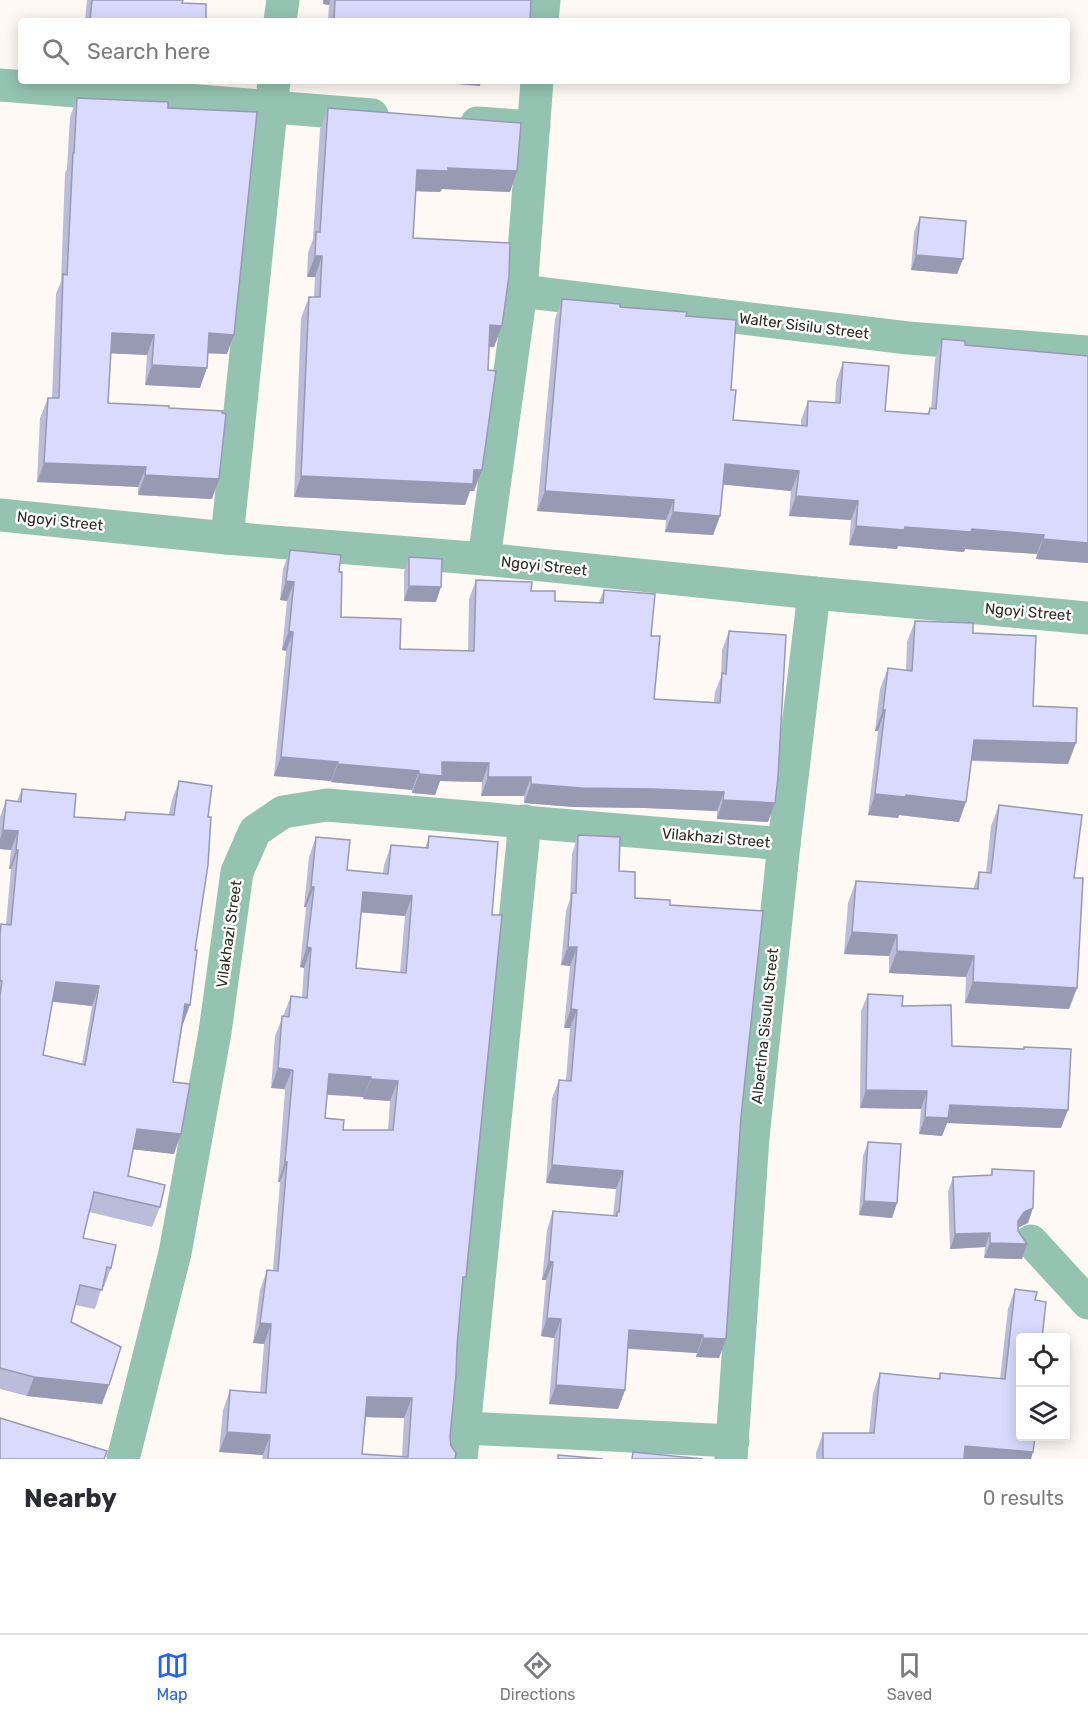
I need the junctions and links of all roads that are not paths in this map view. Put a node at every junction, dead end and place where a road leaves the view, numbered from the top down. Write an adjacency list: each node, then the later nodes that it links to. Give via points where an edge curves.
1 (283, 0): 3 (street)
2 (544, 0): 4 (street)
3 (280, 18)
4 (542, 18)
5 (537, 84): 10 (street)
6 (0, 85): 7 (street)
7 (273, 94): 8 (street); 14 (street)
8 (403, 117)
9 (450, 121): 10 (street)
10 (534, 128): 11 (street)
11 (522, 291): 12 (street, Walter Sisilu Street, via 908,338); 15 (street)
12 (1088, 352)
13 (0, 514): 14 (street, Ngoyi Street)
14 (227, 538): 15 (street, Ngoyi Street)
15 (484, 560): 16 (street, Ngoyi Street)
16 (814, 593): 17 (street, Ngoyi Street); 19 (street, Albertina Sisulu Street)
17 (1088, 618)
18 (525, 821): 19 (street, Vilakhazi Street); 22 (street); 24 (street, Vilakhazi Street, via 327,805 283,812 255,831 237,872 215,1032 175,1253)
19 (784, 844): 23 (street, Albertina Sisulu Street, via 753,1137)
20 (1031, 1241): 21 (street)
21 (1088, 1303)
22 (463, 1444): 23 (street)
23 (732, 1450)
24 (116, 1455)

